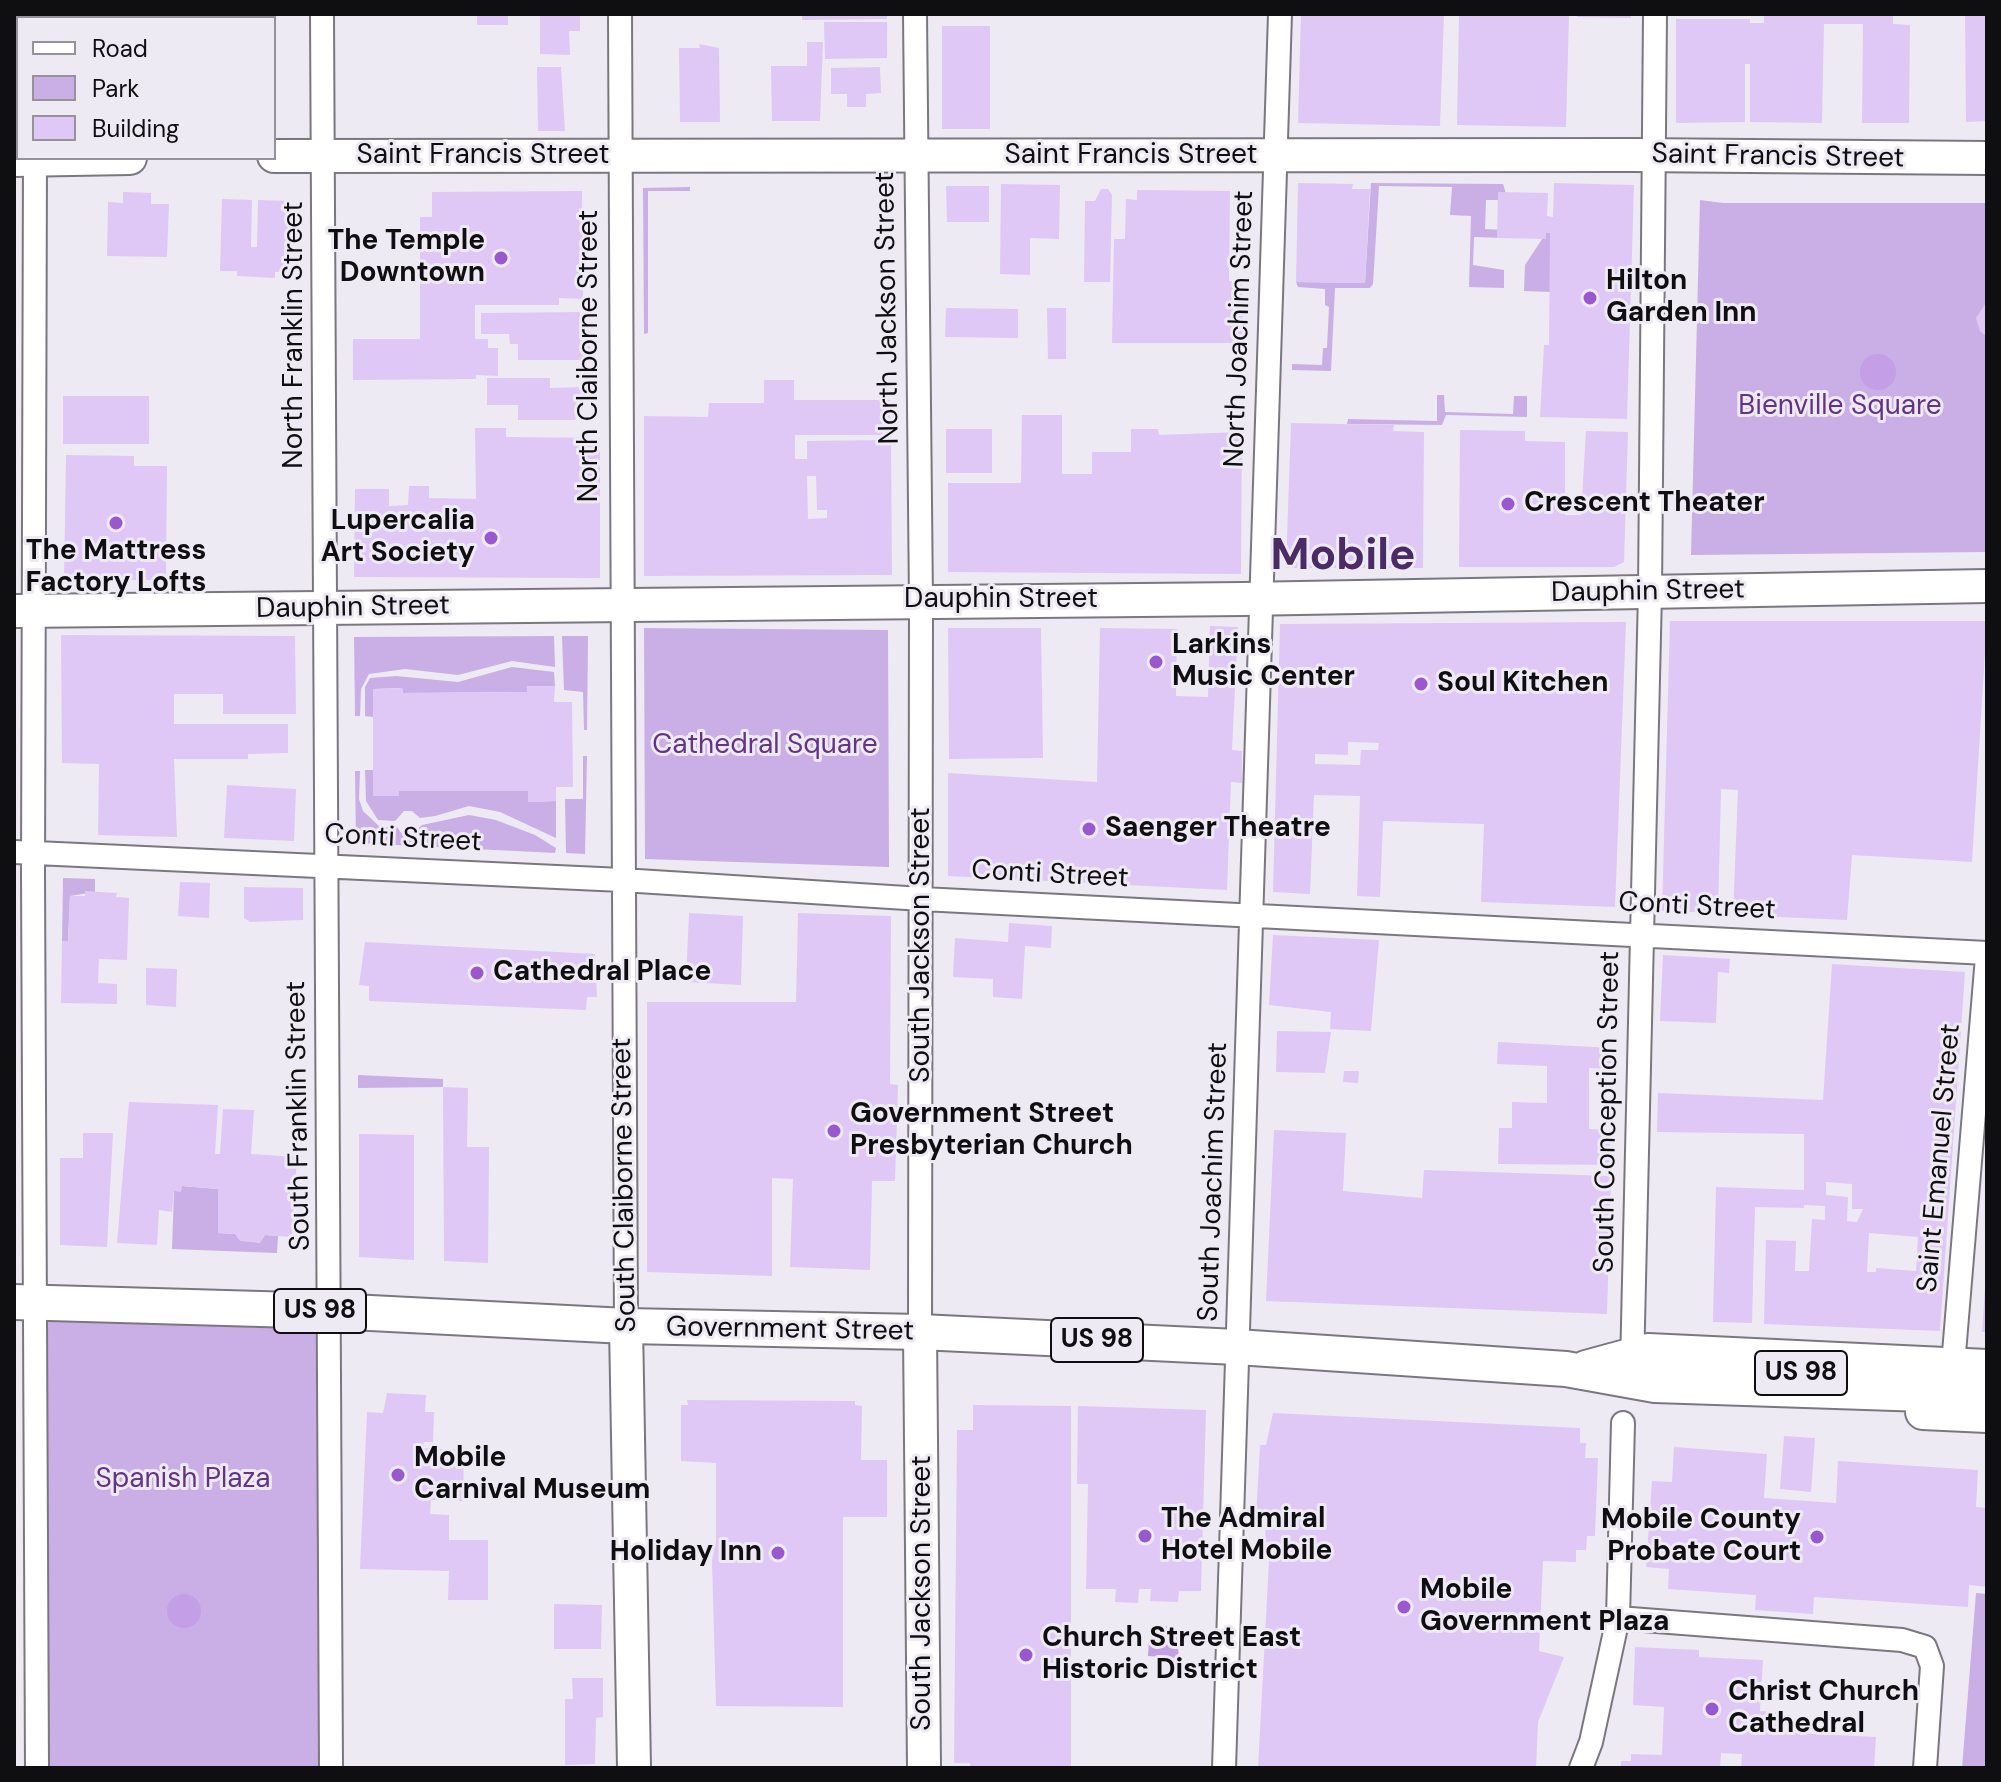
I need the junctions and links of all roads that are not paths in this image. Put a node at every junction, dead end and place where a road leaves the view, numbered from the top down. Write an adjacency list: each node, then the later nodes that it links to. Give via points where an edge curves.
1 (322, 14): 6 (street, North Franklin Street)
2 (620, 14): 11 (street, North Claiborne Street)
3 (915, 14): 9 (street, North Jackson Street)
4 (1280, 14): 10 (street, North Joachim Street)
5 (1655, 14): 7 (street, South Conception Street)
6 (324, 155): 8 (street, Saint Francis Street); 11 (street, Saint Francis Street); 19 (street, North Franklin Street)
7 (1654, 155): 10 (street, Saint Francis Street); 12 (street, Saint Francis Street); 15 (street, South Conception Street)
8 (276, 156)
9 (916, 156): 10 (street, Saint Francis Street); 11 (street, Saint Francis Street); 17 (street, North Jackson Street)
10 (1275, 156): 16 (street, North Joachim Street)
11 (620, 157): 18 (street, North Claiborne Street)
12 (1987, 158)
13 (28, 160): 20 (street)
14 (1987, 586): 15 (street, Dauphin Street)
15 (1650, 592): 16 (street, Dauphin Street); 26 (street, South Conception Street)
16 (1261, 598): 17 (street, Dauphin Street); 25 (street, South Joachim Street)
17 (921, 601): 18 (street, Dauphin Street); 24 (street, South Jackson Street)
18 (620, 603): 19 (street, Dauphin Street); 23 (street, South Claiborne Street)
19 (326, 608): 20 (street, Dauphin Street); 22 (street, South Franklin Street)
20 (24, 611): 21 (street)
21 (24, 853): 22 (street, Conti Street); 28 (street)
22 (325, 866): 23 (street, Conti Street); 29 (street, South Franklin Street)
23 (622, 880): 24 (street, Conti Street); 30 (street, South Claiborne Street)
24 (922, 899): 25 (street, Conti Street); 31 (street, South Jackson Street)
25 (1254, 914): 26 (street, Conti Street); 32 (street, South Joachim Street)
26 (1640, 933): 27 (street, Conti Street); 33 (street, South Conception Street)
27 (1987, 955): 34 (street, Saint Emanuel Street)
28 (24, 1303): 29 (main road, Government Street / US 98); 36 (street)
29 (331, 1311): 30 (main road, Government Street / US 98); 37 (street, South Franklin Street)
30 (626, 1326): 31 (main road, Government Street / US 98); 38 (street, South Claiborne Street)
31 (920, 1332): 32 (main road, Government Street / US 98); 39 (street, South Jackson Street)
32 (1237, 1347): 33 (main road, Government Street / US 98, via 1579,1370); 40 (street, South Joachim Street)
33 (1630, 1383): 34 (main road, Government Street, via 1655,1398); 34 (main road, Government Street, via 1659,1351); 35 (street, South Conception Street)
34 (1977, 1386)
35 (1618, 1618): 41 (street, South Conception Street); 42 (street, via 1902,1640 1925,1647 1932,1666)
36 (37, 1768)
37 (331, 1768)
38 (634, 1768)
39 (924, 1768)
40 (1224, 1768)
41 (1581, 1768)
42 (1925, 1768)

